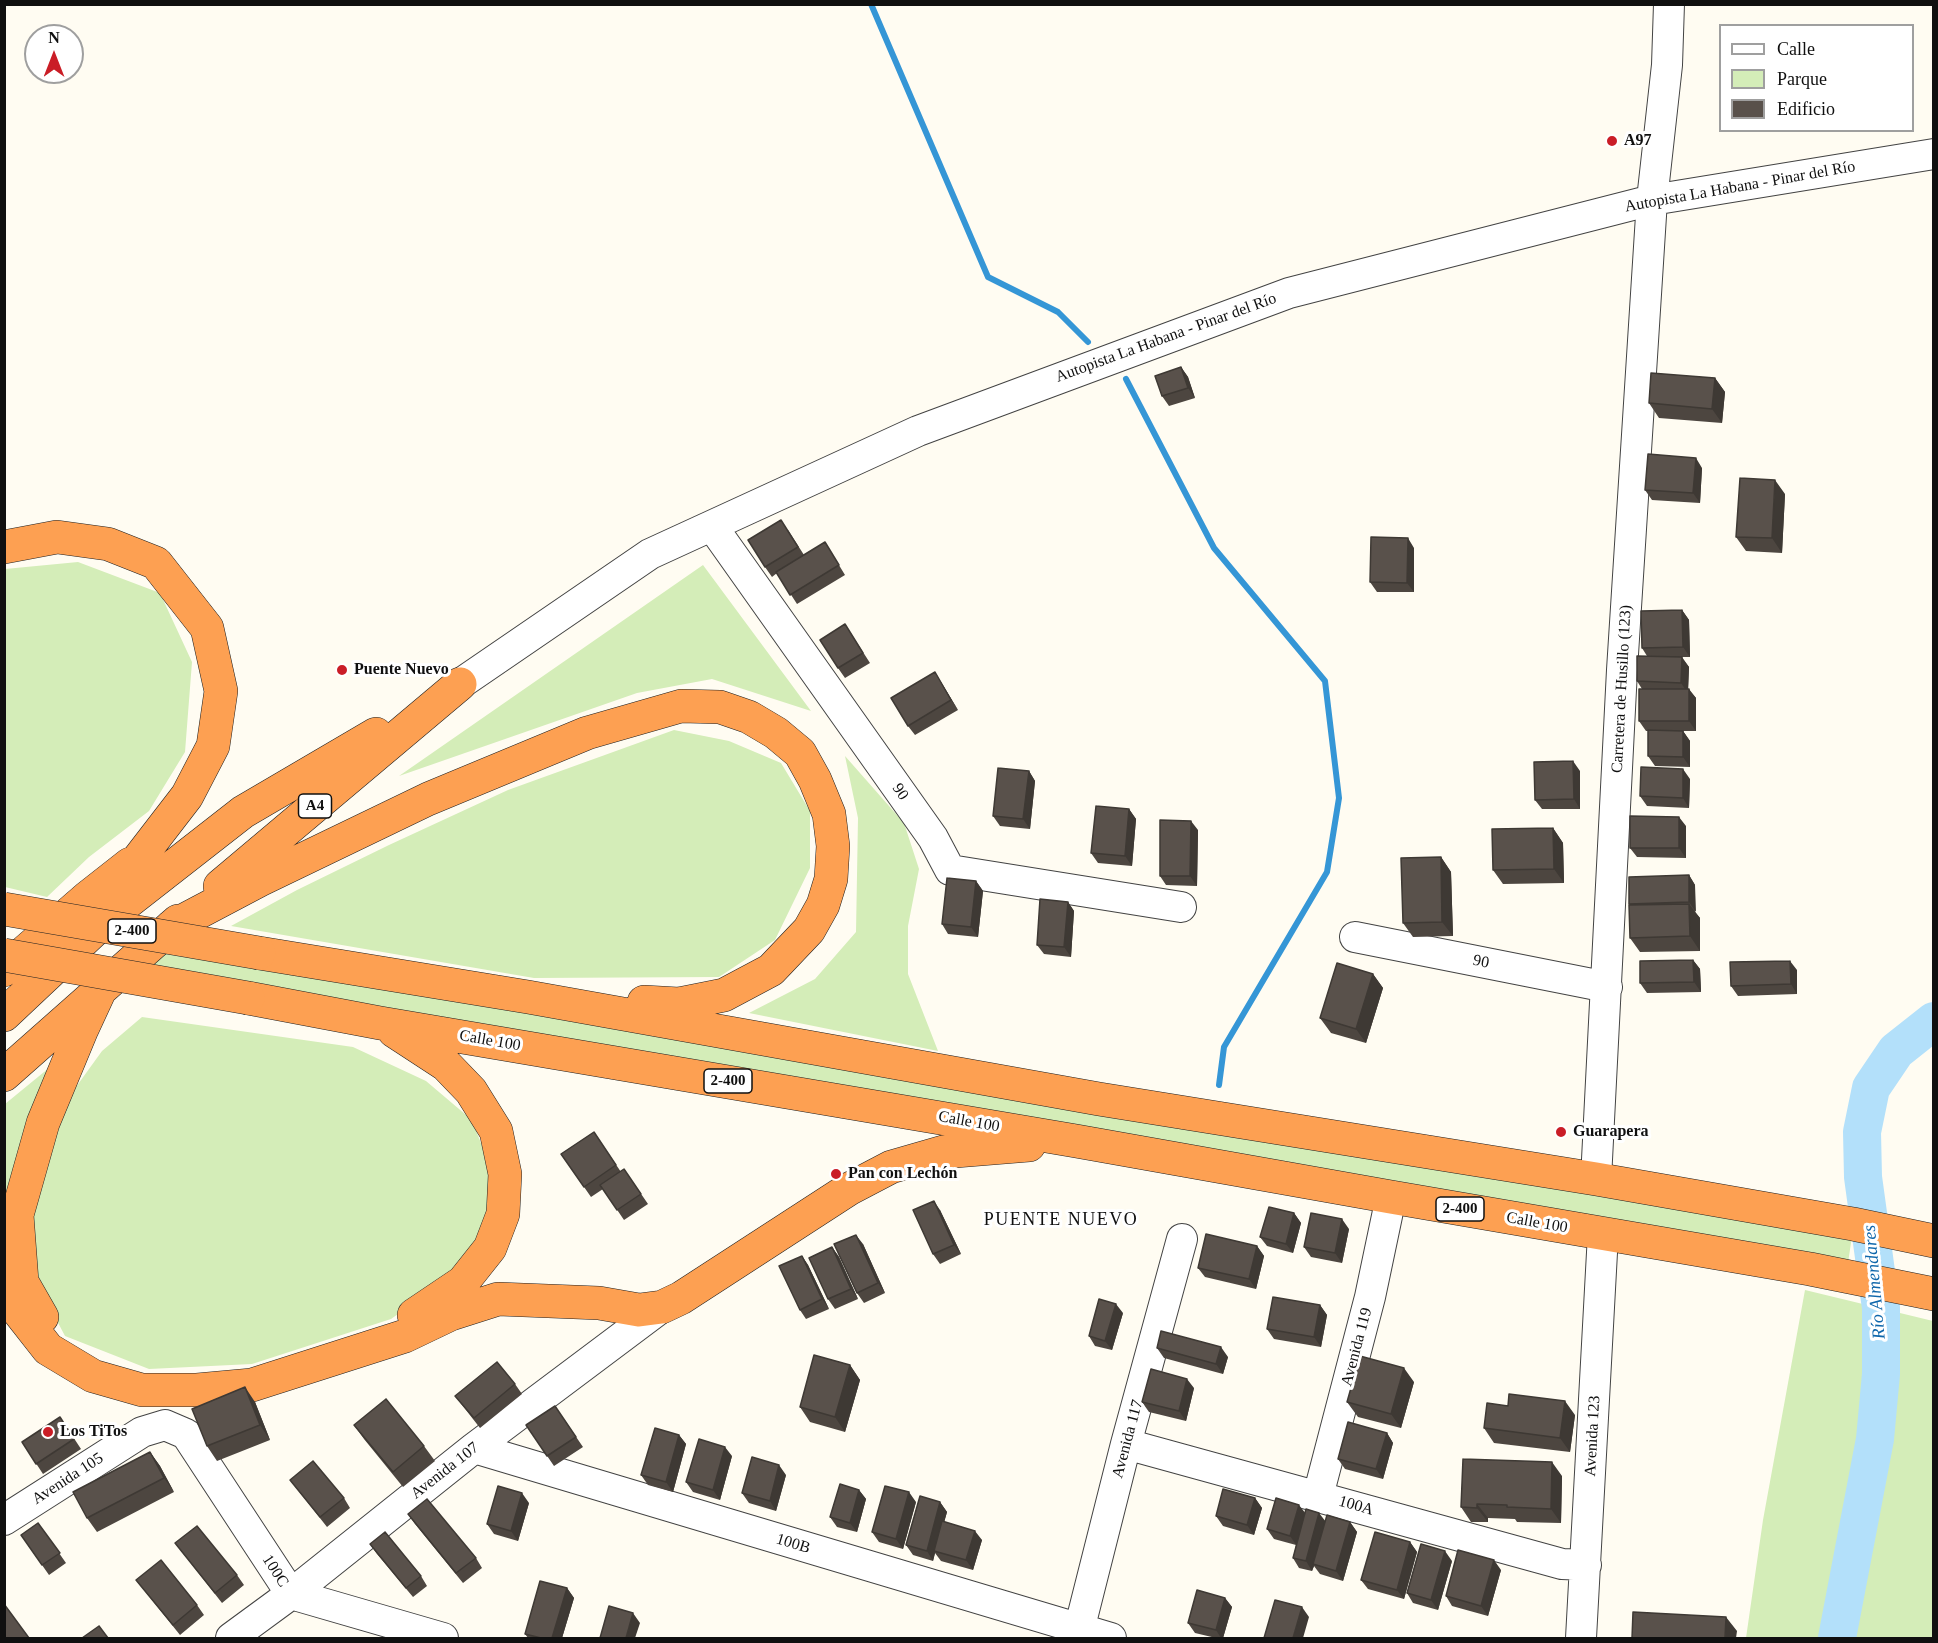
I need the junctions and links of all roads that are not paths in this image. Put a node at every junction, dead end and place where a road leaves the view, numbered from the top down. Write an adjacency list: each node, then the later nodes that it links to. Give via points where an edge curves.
1 (1669, 4): 3 (street, Carretera de Husillo (123), via 1667,65)
2 (1934, 154): 3 (street, Autopista La Habana - Pinar del Río)
3 (1652, 200): 4 (street, Autopista La Habana - Pinar del Río, via 1288,293 918,431); 16 (street, Carretera de Husillo (123), via 1622,670)
4 (712, 526): 6 (street, Autopista La Habana - Pinar del Río, via 650,554); 9 (street, 90, via 933,838 950,870)
5 (4, 547): 8 (highway, via 57,537 108,544 156,563 207,628 221,691 213,746 187,796)
6 (460, 684): 7 (highway, Autopista La Habana - Pinar del Río / A4); 12 (highway, Autopista La Habana - Pinar del Río / A4)
7 (243, 812): 8 (highway, A4); 11 (highway, Autopista La Habana - Pinar del Río / A4)
8 (140, 857): 11 (highway); 15 (highway, A4)
9 (1181, 907)
10 (4, 909): 18 (highway, 2-400, bridge)
11 (106, 919): 19 (highway, Autopista La Habana - Pinar del Río / A4)
12 (171, 927): 17 (highway, Autopista La Habana - Pinar del Río / A4); 18 (highway, via 260,879 428,799 587,733 681,706 720,707 749,717 800,753 829,813 831,879 809,930 771,970 724,995 679,1004)
13 (1355, 937): 16 (street, 90)
14 (4, 955): 20 (highway, Calle 100 / 2-400, bridge)
15 (4, 970)
16 (1607, 987): 23 (street, Carretera de Husillo (123))
17 (101, 988): 20 (highway, via 43,1123 17,1215 22,1282 45,1323 80,1356 138,1375 257,1372 398,1326 463,1282 490,1248 503,1214 505,1174 496,1131 471,1091 446,1065); 21 (highway, Autopista La Habana - Pinar del Río / A4)
18 (528, 997): 23 (highway, 2-400, via 1099,1099)
19 (4, 1015)
20 (380, 1023): 22 (highway, Calle 100 / 2-400)
21 (4, 1075)
22 (1076, 1141): 24 (highway, Calle 100 / 2-400); 30 (highway, via 943,1152 891,1167 849,1189)
23 (1596, 1179): 27 (highway, 2-400)
24 (1391, 1197): 25 (highway, Calle 100 / 2-400); 34 (street, Avenida 119, via 1370,1297)
25 (1603, 1234): 29 (highway, Calle 100 / 2-400); 36 (street, Avenida 123)
26 (1182, 1239): 32 (street, Avenida 117)
27 (1934, 1241)
28 (4, 1293): 30 (highway, via 48,1349 93,1376 142,1390 252,1385 405,1336 451,1314 498,1299 599,1303 639,1310)
29 (1934, 1294)
30 (662, 1307): 33 (street, Avenida 107)
31 (165, 1425): 35 (street, Avenida 105, via 142,1432); 37 (street, 100C, via 186,1434)
32 (1126, 1444): 34 (street, 100A); 38 (street, Avenida 117)
33 (474, 1448): 37 (street, Avenida 107); 38 (street, 100B)
34 (1318, 1496): 36 (street, 100A, via 1562,1564)
35 (4, 1520)
36 (1586, 1565): 42 (street, Avenida 123)
37 (291, 1594): 39 (street, Avenida 107); 40 (street, 100C)
38 (1078, 1634): 41 (street, 100B)
39 (231, 1638)
40 (443, 1638)
41 (1111, 1638)
42 (1581, 1638)

